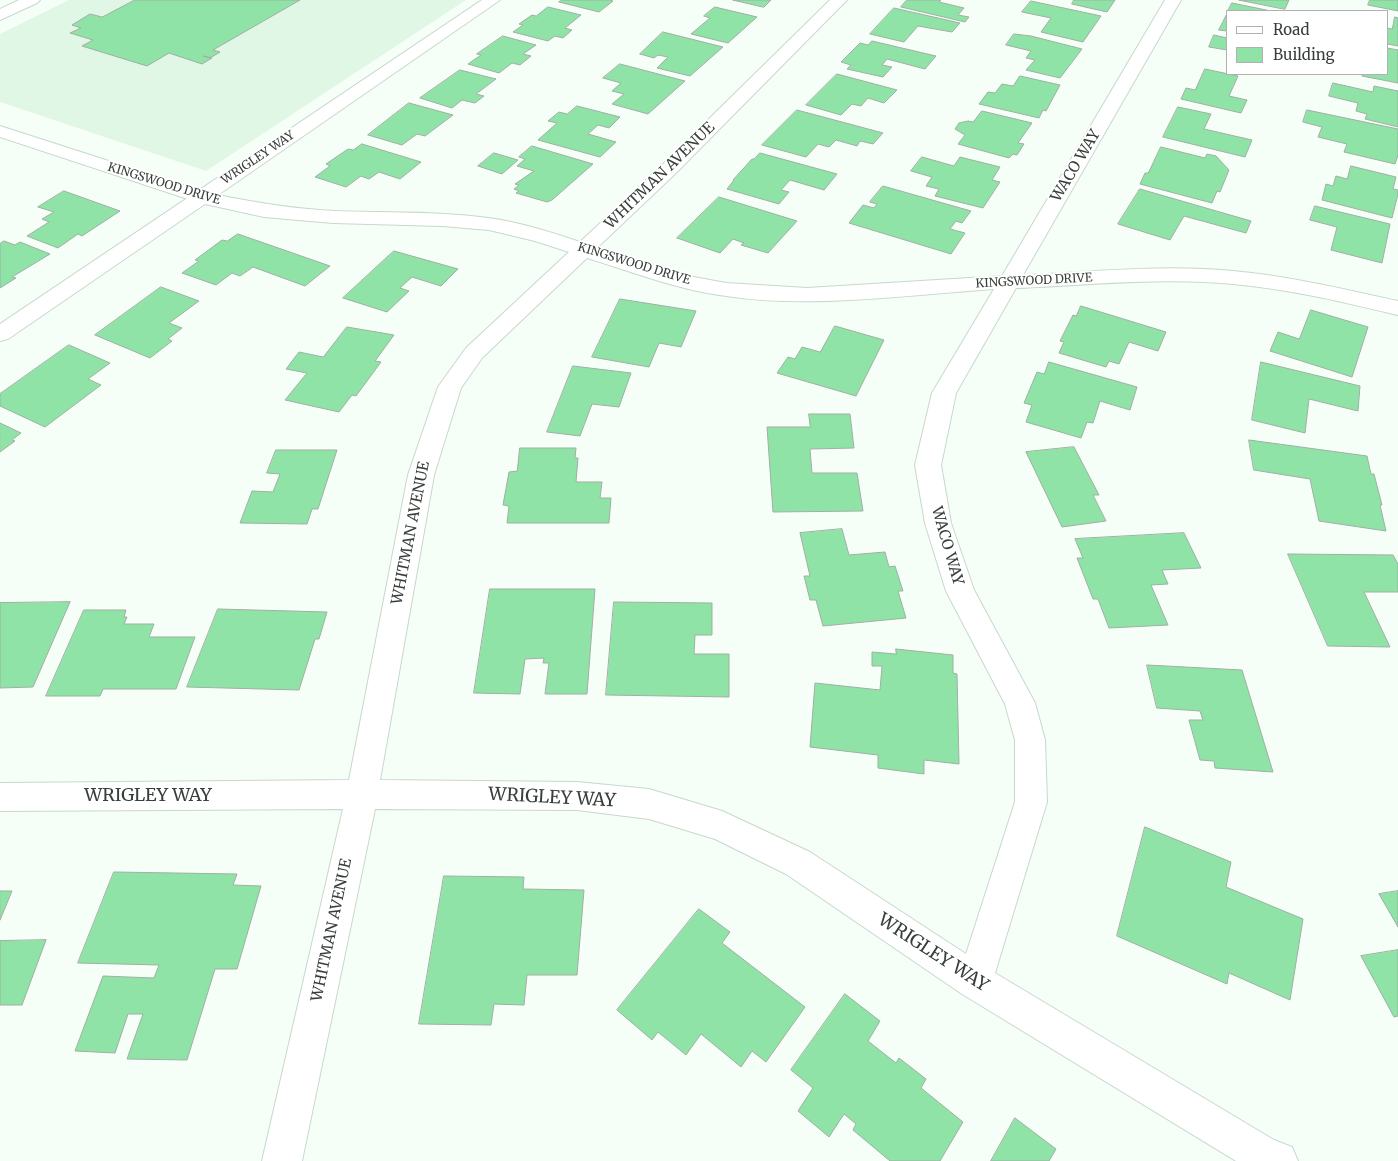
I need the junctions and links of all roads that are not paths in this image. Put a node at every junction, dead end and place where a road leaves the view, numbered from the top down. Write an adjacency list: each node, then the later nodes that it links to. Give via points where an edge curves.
1 (32, 0): 5 (street)
2 (492, 0): 7 (street, WRIGLEY WAY)
3 (839, 0): 8 (street, WHITMAN AVENUE, via 669,169)
4 (1173, 0): 9 (street, WACO WAY)
5 (0, 15)
6 (0, 131): 7 (street, KINGSWOOD DRIVE)
7 (201, 197): 8 (street, KINGSWOOD DRIVE, via 264,211 489,224); 11 (street, WRIGLEY WAY)
8 (583, 249): 9 (street, KINGSWOOD DRIVE, via 678,280 726,290 807,295); 12 (street, WHITMAN AVENUE, via 474,353 450,387 421,475)
9 (1007, 282): 10 (street, KINGSWOOD DRIVE, via 1170,275 1232,277 1296,285); 14 (street, WACO WAY, via 944,393 928,465 938,523 960,592 1020,703 1030,740 1031,802)
10 (1398, 308)
11 (0, 334)
12 (362, 794): 13 (street, WRIGLEY WAY); 14 (street, WRIGLEY WAY, via 577,796 649,804 722,826 798,863); 15 (street, WHITMAN AVENUE)
13 (0, 797)
14 (974, 981): 16 (street, WRIGLEY WAY, via 1261,1154)
15 (282, 1161)
16 (1278, 1161)

